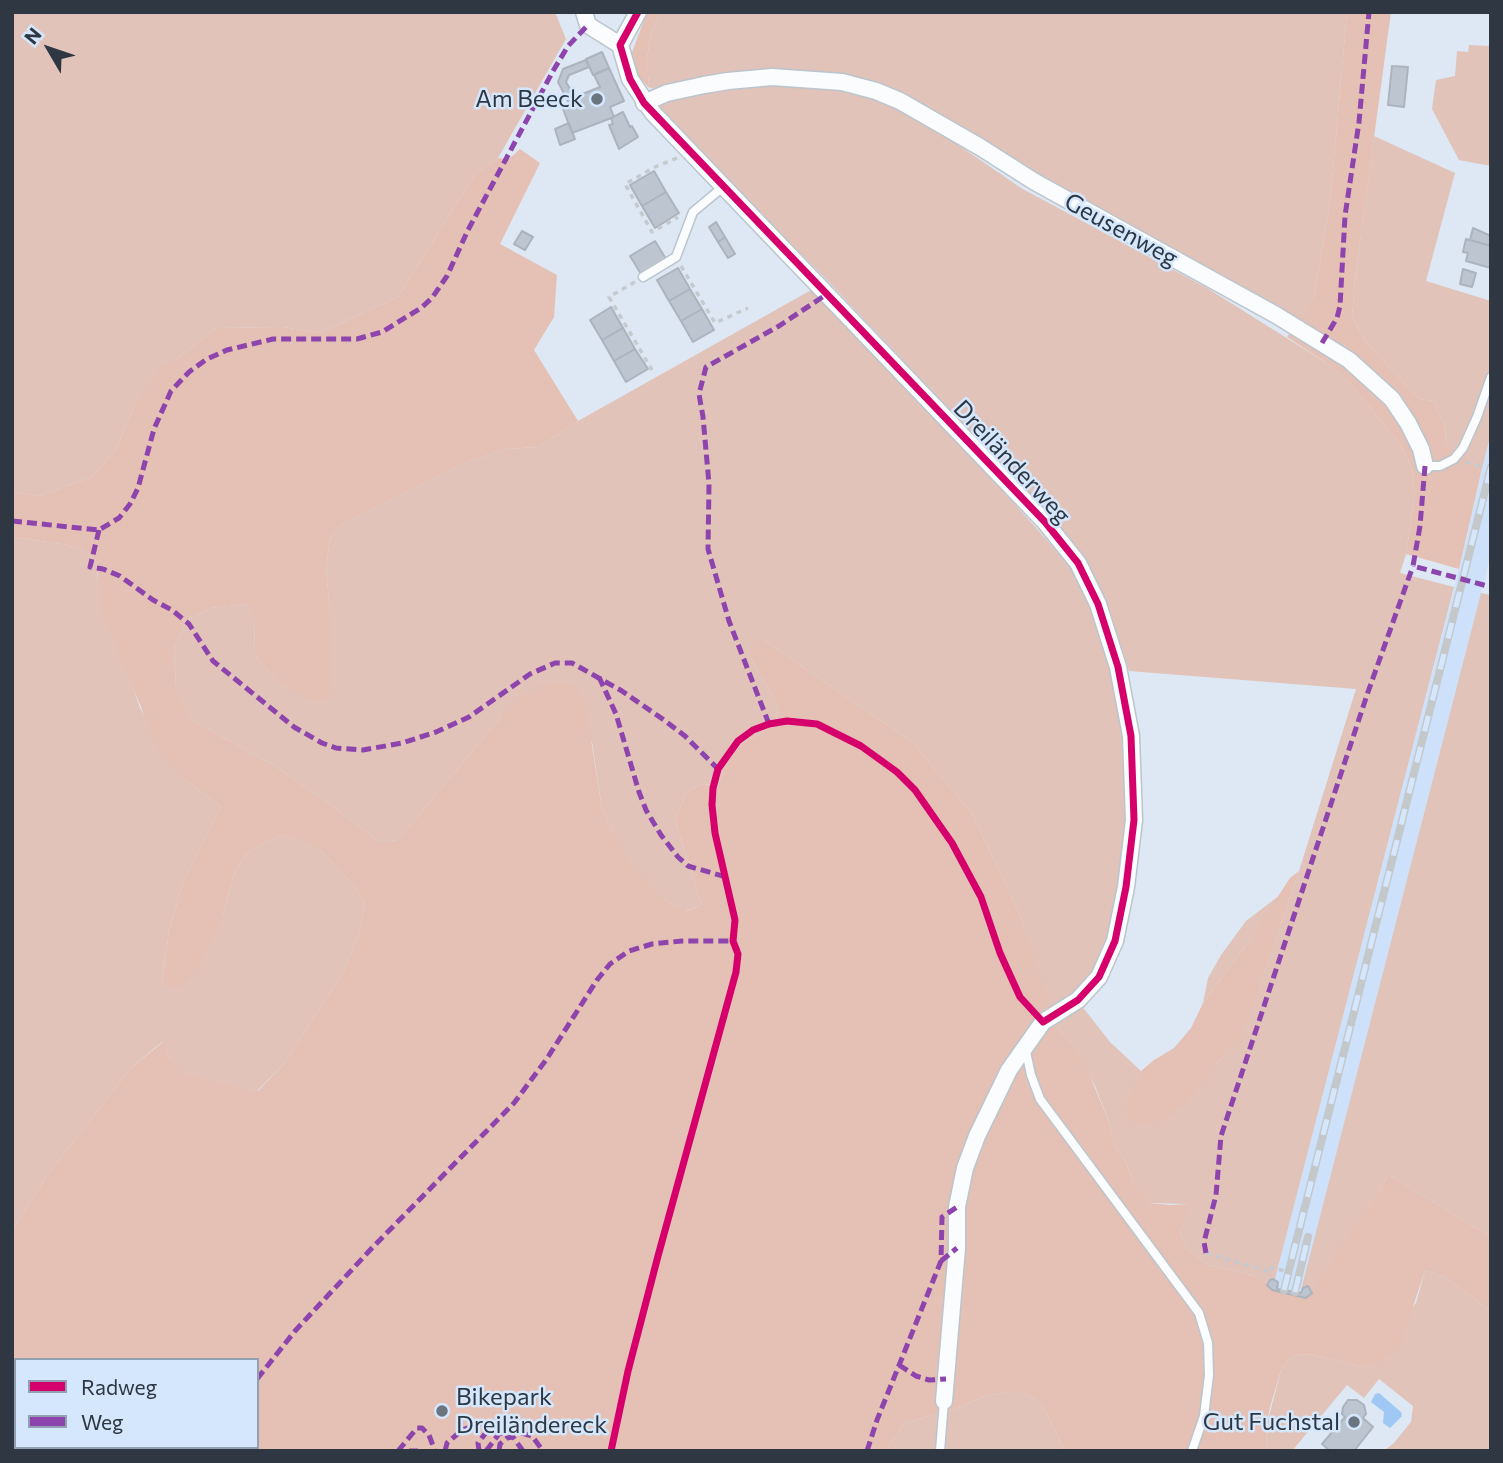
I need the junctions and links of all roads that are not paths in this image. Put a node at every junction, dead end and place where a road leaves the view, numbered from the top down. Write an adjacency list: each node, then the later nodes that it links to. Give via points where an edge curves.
1 (584, 12): 3 (street, via 588,24)
2 (638, 12): 3 (street)
3 (620, 45): 4 (street, Dreiländerweg, via 630,79)
4 (644, 103): 5 (street, Dreiländerweg); 8 (street, Geusenweg, via 716,83 772,77 842,82 900,101 1349,360 1392,399 1412,431)
5 (723, 187): 6 (lane, via 693,212 676,257); 9 (street, Dreiländerweg, via 1045,522 1077,563 1098,604 1118,667 1132,736 1134,820 1126,887 1115,942 1099,978 1078,1000 1043,1022)
6 (643, 276)
7 (1491, 377): 8 (lane, Geusenweg, via 1463,448 1447,463)
8 (1425, 466)
9 (1025, 1047): 10 (street, via 991,1102 965,1168 957,1208); 12 (lane, via 1040,1099 1199,1313 1209,1343 1209,1376 1204,1416)
10 (944, 1401): 11 (lane)
11 (940, 1451)
12 (1192, 1451)

